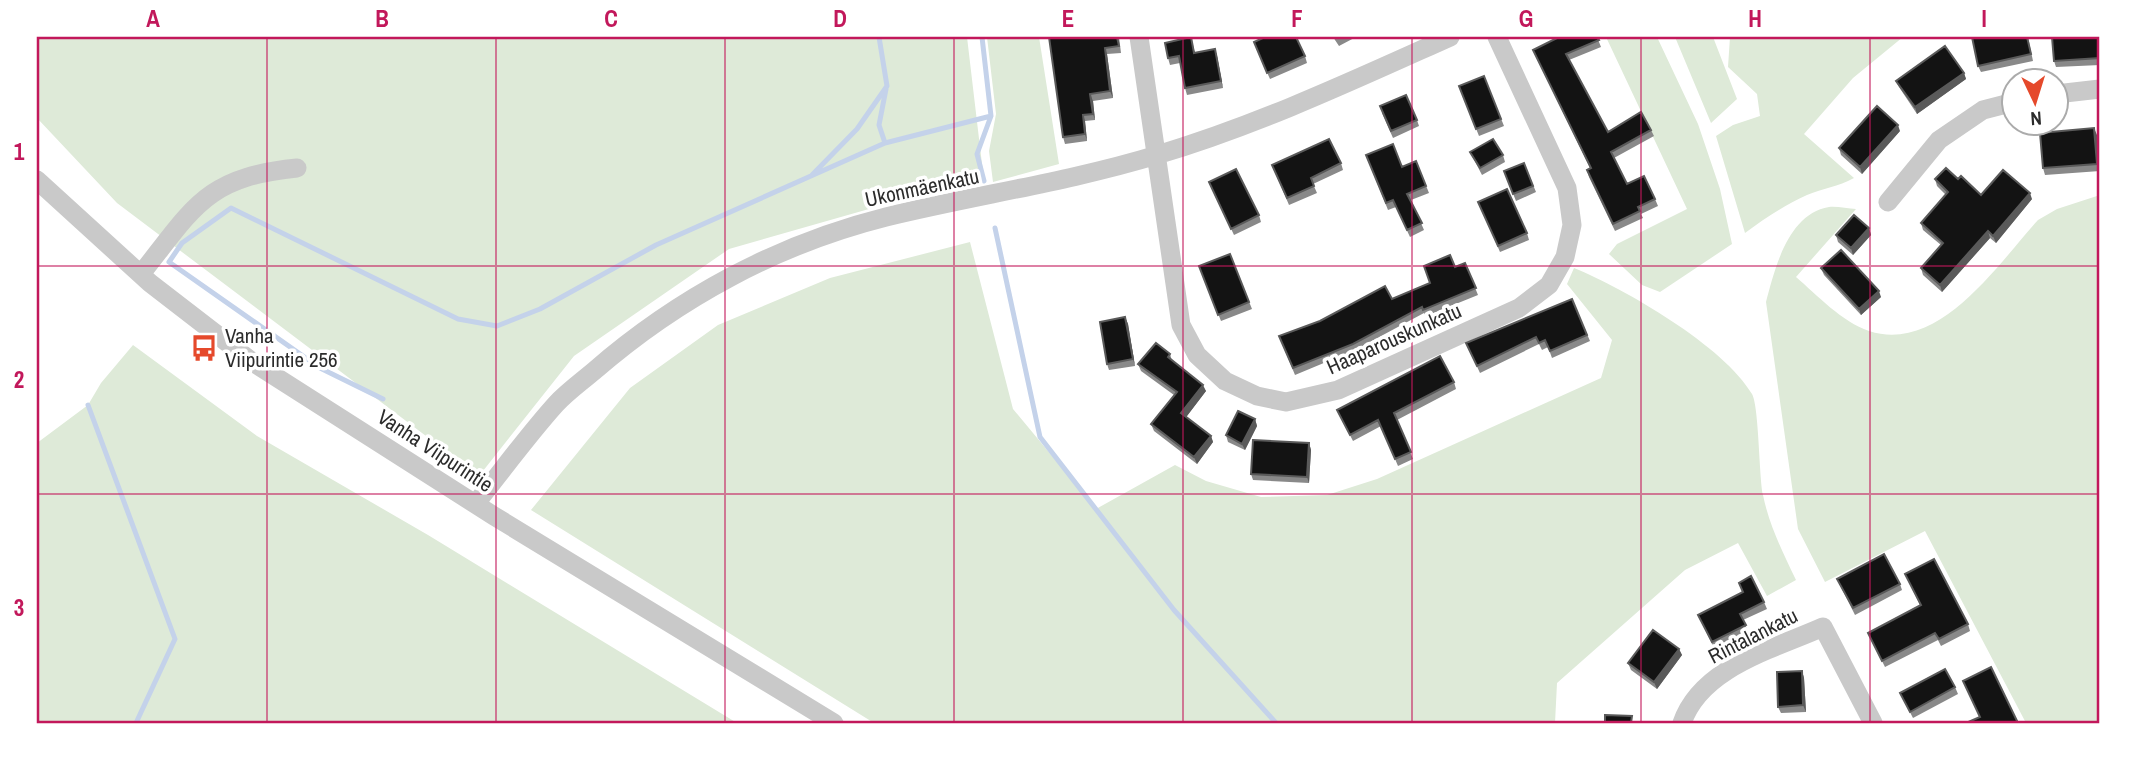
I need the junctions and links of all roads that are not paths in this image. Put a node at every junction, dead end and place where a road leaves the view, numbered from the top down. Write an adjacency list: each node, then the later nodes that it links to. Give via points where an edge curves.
1 (1139, 37): 7 (street, Haaparouskunkatu)
2 (1450, 37): 7 (street, Ukonmäenkatu, via 1282,111)
3 (1497, 37): 7 (street, Haaparouskunkatu, via 1567,188 1572,225 1565,257 1549,285 1519,308 1338,390 1286,402 1257,396 1226,381 1197,355 1181,325)
4 (2100, 89): 5 (street)
5 (2070, 92)
6 (2000, 106): 10 (street, via 1983,110 1939,140)
7 (1157, 155): 12 (street, Ukonmäenkatu, via 988,198 885,218 798,245 738,273 680,305 615,352 557,403)
8 (297, 168): 11 (street, via 228,181 208,194)
9 (37, 180): 11 (street, Vanha Viipurintie)
10 (1888, 202)
11 (141, 274): 12 (street, Vanha Viipurintie, via 250,361)
12 (476, 503): 13 (street, Vanha Viipurintie)
13 (834, 723)
14 (1682, 723): 15 (street, Rintalankatu, via 1688,705 1719,674 1823,627)
15 (1873, 723)

